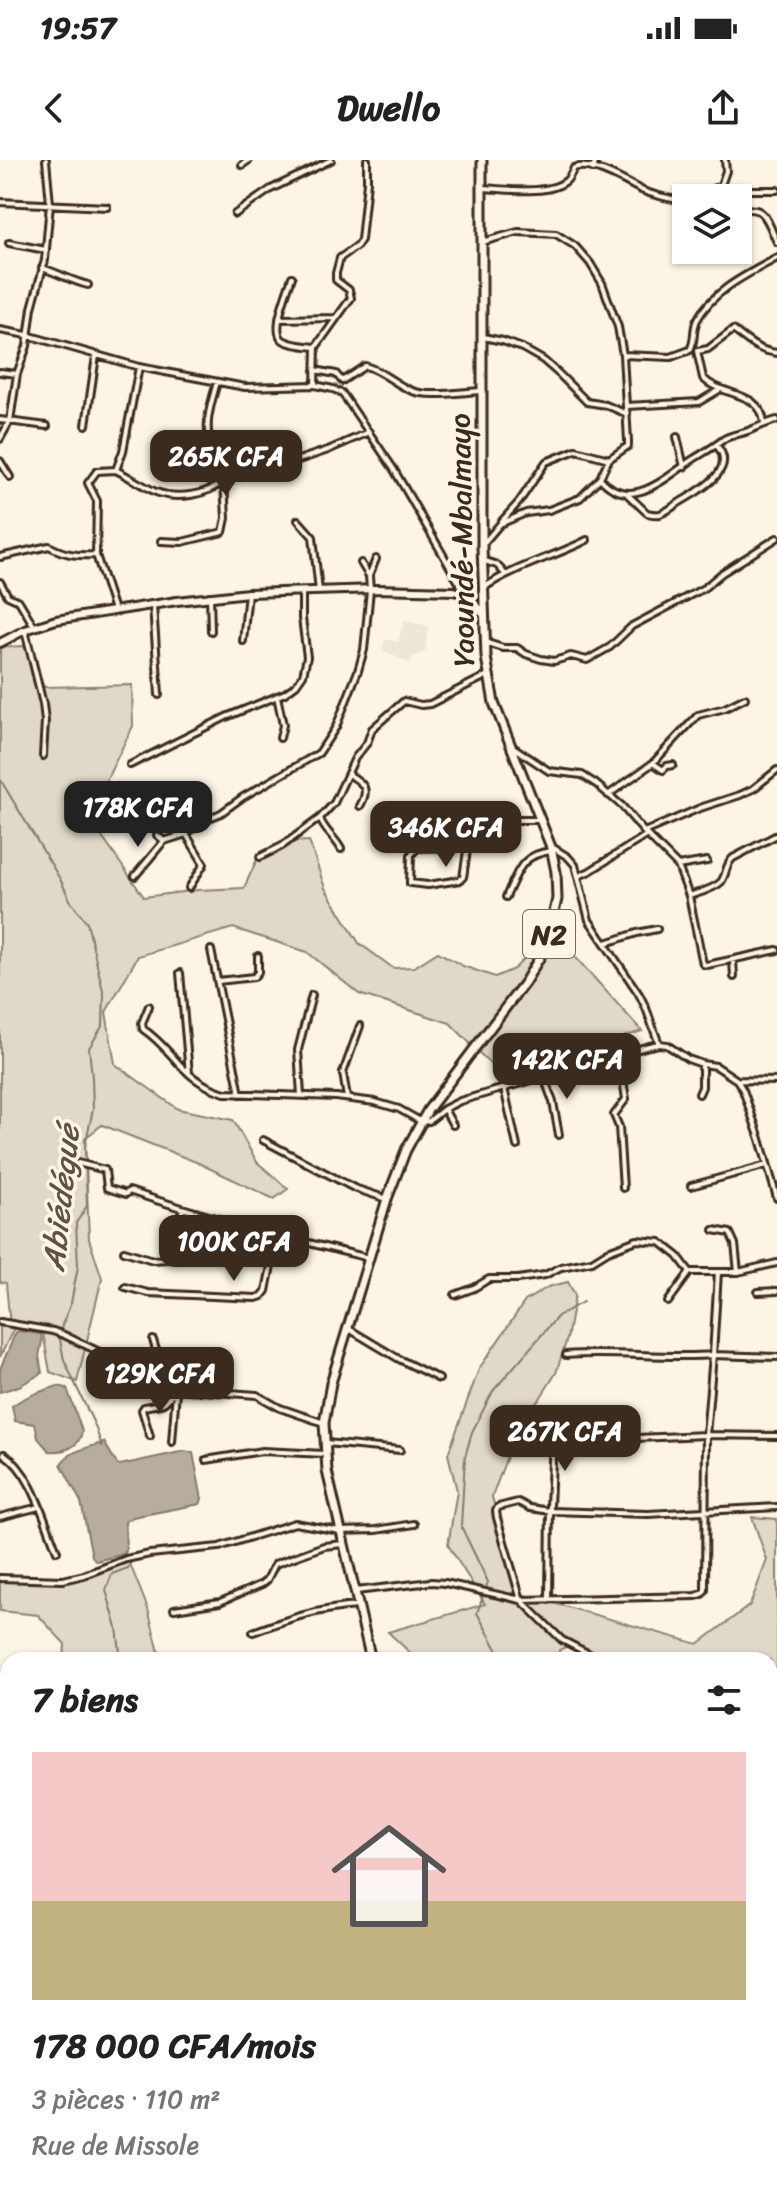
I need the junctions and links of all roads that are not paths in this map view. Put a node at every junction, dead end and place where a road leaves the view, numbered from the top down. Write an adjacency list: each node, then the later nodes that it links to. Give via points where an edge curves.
1 (47, 160): 16 (street)
2 (249, 160): 8 (street)
3 (331, 160): 19 (street, via 271,189)
4 (367, 160): 28 (street, via 361,240 340,258 336,273 351,298)
5 (482, 160): 11 (highway, Yaoundé-Mbalmayo / N2)
6 (596, 160): 9 (street)
7 (725, 160): 10 (street)
8 (242, 165)
9 (593, 169): 11 (street, via 576,166 563,183 537,190); 14 (street)
10 (722, 184)
11 (482, 188): 20 (highway, Yaoundé-Mbalmayo / N2)
12 (752, 190): 13 (street)
13 (777, 190)
14 (672, 197)
15 (0, 202): 16 (street)
16 (50, 204): 17 (street); 23 (street)
17 (107, 207)
18 (752, 210): 21 (street, via 763,213)
19 (235, 214)
20 (482, 242): 32 (highway, Yaoundé-Mbalmayo / N2); 37 (street, via 530,232 556,234 575,246 602,283)
21 (777, 242)
22 (9, 243): 23 (street)
23 (46, 250): 25 (street)
24 (775, 261): 34 (street, via 710,303 696,322)
25 (42, 268): 27 (street); 31 (street)
26 (292, 277): 29 (street)
27 (88, 285)
28 (336, 318): 29 (street); 33 (street)
29 (279, 319): 33 (street, via 277,331 284,341)
30 (0, 330): 31 (street)
31 (27, 335): 38 (street); 42 (street)
32 (483, 337): 47 (highway, Yaoundé-Mbalmayo / N2); 50 (street, via 522,348 543,360 587,402)
33 (316, 347): 40 (street)
34 (690, 350): 35 (street); 37 (street, via 671,357)
35 (697, 351): 36 (street, via 733,330 753,346); 46 (street, via 703,378)
36 (777, 353)
37 (623, 355): 49 (street)
38 (96, 356): 39 (street); 55 (street)
39 (139, 367): 44 (street); 65 (street)
40 (315, 370): 43 (street, via 336,374); 45 (street)
41 (0, 372): 42 (street)
42 (17, 374): 53 (street)
43 (342, 381): 47 (street, via 365,366 418,393); 48 (street)
44 (217, 382): 45 (street, via 245,387); 62 (street, via 207,425 211,445)
45 (315, 385): 48 (street)
46 (719, 390): 49 (street, via 699,402); 54 (street, via 755,404)
47 (483, 391): 75 (highway, Yaoundé-Mbalmayo / N2)
48 (342, 393): 57 (street)
49 (627, 406): 50 (street)
50 (627, 414): 61 (street, via 628,446)
51 (0, 420): 53 (street)
52 (777, 420): 54 (street)
53 (10, 421): 56 (street); 59 (street)
54 (764, 423): 60 (street)
55 (86, 425)
56 (47, 426)
57 (369, 432): 62 (street, via 275,468); 89 (street)
58 (677, 437): 64 (street)
59 (0, 439)
60 (717, 446): 64 (street); 69 (street, via 723,456 717,476 662,513 647,513)
61 (609, 459): 67 (street); 71 (street, via 576,450 546,462)
62 (224, 460): 68 (street)
63 (0, 461): 66 (street)
64 (684, 467): 69 (street, via 658,485)
65 (116, 470): 68 (street, via 158,493 175,495 203,493); 76 (street, via 97,471 88,483 97,501)
66 (10, 477)
67 (600, 478): 69 (street, via 611,489); 71 (street, via 580,498)
68 (224, 481): 74 (street, via 223,532 182,542)
69 (626, 493)
70 (298, 520): 87 (street, via 313,537)
71 (500, 524): 75 (street)
72 (777, 538): 99 (street, via 704,588 632,626 587,660 571,656 554,661)
73 (587, 540): 81 (street)
74 (161, 541)
75 (482, 546): 79 (highway, Yaoundé-Mbalmayo / N2)
76 (96, 555): 77 (street, via 64,554 49,546); 92 (street)
77 (0, 557)
78 (376, 559): 82 (street)
79 (482, 560): 81 (street); 84 (highway, Yaoundé-Mbalmayo / N2)
80 (361, 563): 82 (street)
81 (505, 574): 84 (street)
82 (369, 576): 85 (street)
83 (0, 582): 94 (street)
84 (483, 589): 93 (highway, Yaoundé-Mbalmayo / N2)
85 (370, 590): 87 (street); 89 (street, via 432,589); 117 (street, via 358,671 336,727 319,753)
86 (302, 591): 87 (street); 88 (street); 102 (street, via 307,665 296,685)
87 (319, 591)
88 (248, 593): 90 (street); 97 (street)
89 (467, 595): 93 (street)
90 (210, 596): 91 (street); 96 (street)
91 (153, 605): 92 (street); 101 (street)
92 (114, 610): 94 (street)
93 (483, 614): 99 (highway, Yaoundé-Mbalmayo / N2)
94 (35, 627): 95 (street)
95 (25, 630): 98 (street); 106 (street, via 43,704)
96 (211, 631)
97 (243, 641)
98 (0, 643)
99 (485, 643): 100 (highway, Yaoundé-Mbalmayo / N2)
100 (488, 675): 105 (highway, Yaoundé-Mbalmayo / N2); 111 (street, via 430,704 404,701 372,729)
101 (159, 695)
102 (277, 696): 104 (street); 108 (street)
103 (745, 698): 107 (street, via 698,715)
104 (280, 738)
105 (511, 746): 112 (street, via 549,771 582,775); 115 (highway, Yaoundé-Mbalmayo / N2)
106 (43, 756)
107 (653, 763): 109 (street, via 663,770); 112 (street)
108 (130, 765)
109 (673, 765)
110 (777, 770): 116 (street, via 753,789)
111 (348, 774): 113 (street, via 365,789); 114 (street)
112 (608, 795): 116 (street)
113 (360, 806)
114 (320, 818): 122 (street); 124 (street)
115 (542, 820): 121 (street, via 477,820); 123 (highway, Yaoundé-Mbalmayo / N2)
116 (645, 833): 126 (street); 128 (street)
117 (186, 834): 120 (street); 129 (street, via 204,864)
118 (157, 835): 120 (street)
119 (777, 835): 130 (street, via 733,858 719,884)
120 (164, 841): 127 (street)
121 (469, 847): 121 (street, via 460,880 410,883 411,855 417,848)
122 (341, 849)
123 (552, 849): 128 (street, via 568,857); 131 (street, via 528,858); 157 (highway, Yaoundé-Mbalmayo / N2, via 557,899 541,955)
124 (260, 857)
125 (707, 861): 126 (street)
126 (678, 866): 130 (street)
127 (135, 876)
128 (579, 876): 133 (street, via 589,920)
129 (189, 888)
130 (689, 896): 137 (street, via 702,962)
131 (506, 897)
132 (657, 929): 133 (street)
133 (606, 943): 144 (street, via 642,1001)
134 (211, 950): 140 (street)
135 (777, 950): 137 (street)
136 (258, 956): 140 (street, via 254,977)
137 (733, 960): 139 (street)
138 (180, 973): 147 (street)
139 (734, 977)
140 (218, 981): 152 (street)
141 (312, 995): 154 (street, via 298,1050)
142 (149, 1006): 147 (street, via 143,1029)
143 (360, 1026): 155 (street, via 343,1073)
144 (659, 1044): 145 (street); 146 (street)
145 (619, 1056): 148 (street); 166 (street, via 626,1099 614,1115)
146 (702, 1064): 149 (street, via 716,1066); 153 (street)
147 (189, 1076): 152 (street, via 209,1088)
148 (544, 1077): 151 (street); 159 (street)
149 (737, 1080): 150 (street); 163 (street)
150 (777, 1081)
151 (504, 1088): 156 (street); 161 (street)
152 (240, 1094): 154 (street)
153 (699, 1094)
154 (301, 1095): 155 (street)
155 (347, 1098): 157 (street, via 399,1109)
156 (444, 1109): 157 (street); 158 (street)
157 (422, 1122): 168 (highway, Yaoundé-Mbalmayo / N2)
158 (453, 1125)
159 (559, 1135)
160 (263, 1140): 168 (street, via 354,1188)
161 (517, 1146)
162 (78, 1163): 169 (street, via 105,1170 107,1188)
163 (767, 1165): 164 (street); 165 (street)
164 (775, 1183): 167 (street)
165 (691, 1186)
166 (623, 1188)
167 (777, 1198)
168 (387, 1199): 173 (highway, Yaoundé-Mbalmayo / N2)
169 (183, 1209): 171 (street); 172 (street, via 168,1259)
170 (714, 1230): 177 (street, via 730,1233)
171 (277, 1236): 173 (street); 178 (street, via 262,1296 163,1294)
172 (124, 1251)
173 (369, 1258): 184 (highway, Yaoundé-Mbalmayo / N2)
174 (777, 1263): 177 (street)
175 (690, 1272): 176 (street); 181 (street, via 660,1242 637,1240 592,1261 545,1275 489,1279); 182 (street)
176 (718, 1272): 177 (street); 188 (street)
177 (738, 1272)
178 (125, 1287)
179 (777, 1291): 180 (street)
180 (758, 1292)
181 (455, 1295)
182 (668, 1302)
183 (0, 1322): 191 (street, via 64,1335)
184 (347, 1328): 190 (street); 194 (highway, Yaoundé-Mbalmayo / N2)
185 (153, 1340): 191 (street)
186 (218, 1355): 193 (street)
187 (566, 1355): 188 (street)
188 (713, 1355): 189 (street); 196 (street)
189 (777, 1357)
190 (439, 1379)
191 (167, 1387): 192 (street)
192 (176, 1389): 193 (street); 197 (street, via 159,1407 142,1410); 200 (street)
193 (212, 1391): 194 (street, via 257,1395)
194 (324, 1423): 201 (highway, Yaoundé-Mbalmayo / N2)
195 (502, 1430): 198 (street)
196 (706, 1435): 198 (street); 199 (street); 209 (street)
197 (150, 1436)
198 (553, 1436): 208 (street)
199 (777, 1436)
200 (172, 1442)
201 (324, 1442): 202 (street); 204 (highway, Yaoundé-Mbalmayo / N2)
202 (400, 1450)
203 (4, 1454): 206 (street, via 26,1477)
204 (325, 1454): 205 (street, via 262,1451); 212 (highway, Yaoundé-Mbalmayo / N2)
205 (206, 1460)
206 (39, 1507): 210 (street); 214 (street)
207 (777, 1507): 209 (street)
208 (550, 1511): 209 (street); 217 (street, via 518,1502 496,1511); 218 (street)
209 (705, 1511): 218 (street, via 702,1594)
210 (0, 1517)
211 (414, 1524): 212 (street)
212 (340, 1531): 213 (highway, Yaoundé-Mbalmayo / N2); 215 (street, via 295,1523 219,1547 126,1559 63,1580)
213 (343, 1544): 216 (highway, Yaoundé-Mbalmayo / N2); 220 (street, via 275,1564 262,1584 220,1602)
214 (57, 1551)
215 (0, 1578)
216 (354, 1591): 217 (street, via 431,1582); 219 (highway, Yaoundé-Mbalmayo / N2)
217 (521, 1600): 218 (street); 223 (street, via 562,1640)
218 (549, 1600)
219 (358, 1606): 221 (street, via 299,1615); 222 (highway, Yaoundé-Mbalmayo / N2)
220 (174, 1609)
221 (253, 1632)
222 (369, 1652)
223 (585, 1652)

